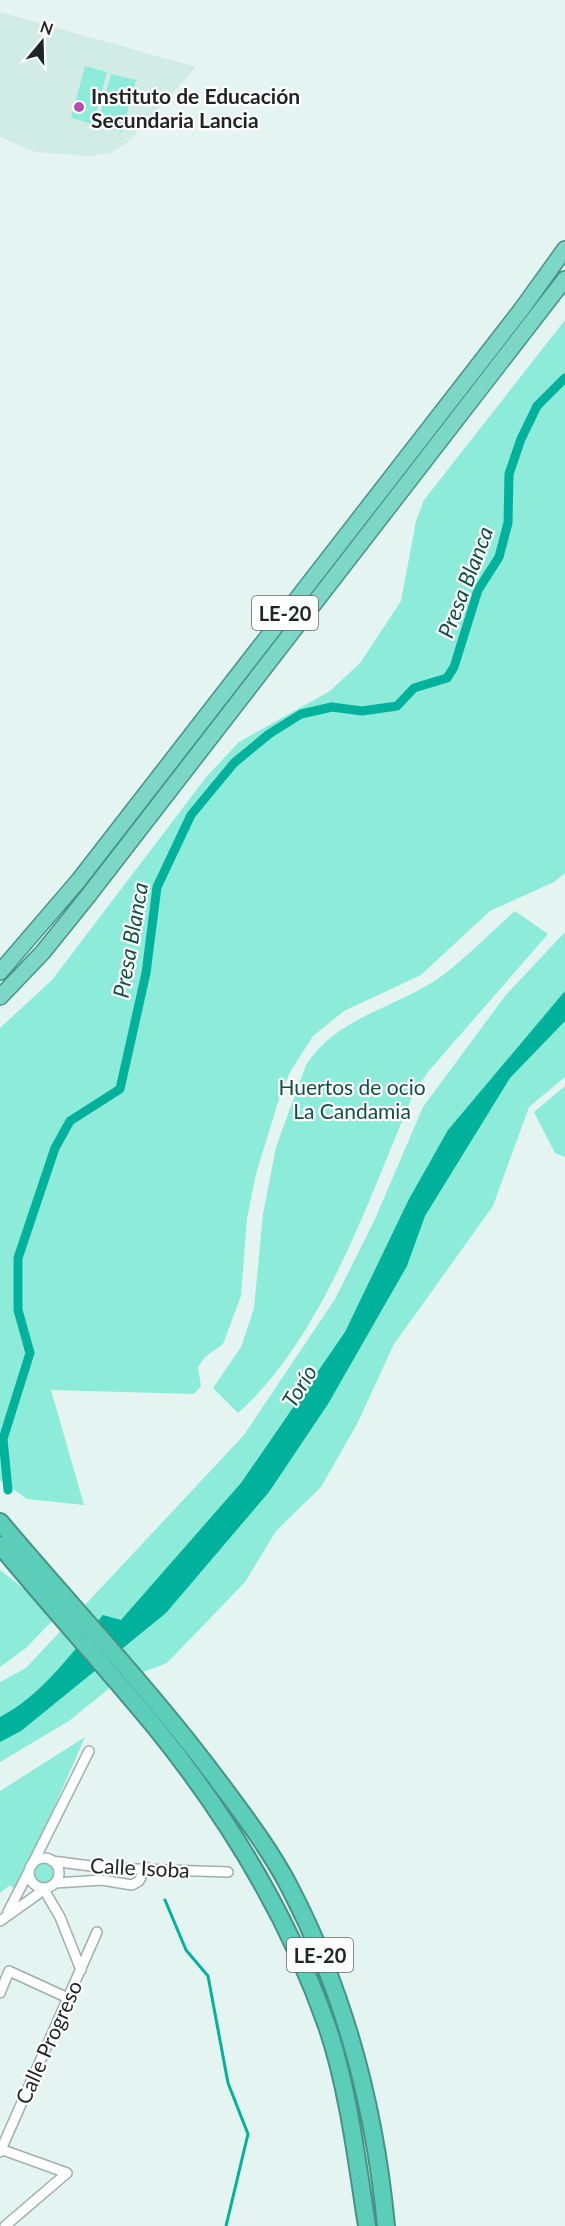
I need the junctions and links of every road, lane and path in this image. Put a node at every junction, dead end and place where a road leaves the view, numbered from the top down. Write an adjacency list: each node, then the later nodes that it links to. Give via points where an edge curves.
1 (565, 249): 3 (highway, LE-20, via 79,880)
2 (565, 279): 4 (highway, LE-20, via 88,896)
3 (0, 972)
4 (0, 997)
5 (0, 1522): 9 (highway, LE-20)
6 (0, 1545): 8 (highway, LE-20)
7 (0, 1551): 8 (street)
8 (15, 1564): 9 (highway, LE-20)
9 (52, 1595): 10 (highway, LE-20)
10 (164, 1725): 26 (highway, LE-20, via 242,1848 295,1945 328,2028 352,2130); 27 (highway, LE-20, via 261,1840 290,1886 311,1932 358,2062)
11 (89, 1751): 12 (street)
12 (44, 1838): 13 (street); 14 (street)
13 (49, 1860): 14 (street, via 37,1860); 15 (street, Calle Isoba, via 106,1868); 17 (street, via 59,1873)
14 (31, 1868): 18 (street, via 33,1884); 19 (street)
15 (146, 1868): 16 (street, Calle Isoba); 17 (street, via 132,1885 102,1880)
16 (228, 1872)
17 (55, 1883): 18 (street)
18 (43, 1888): 19 (street); 21 (street, via 60,1917)
19 (3, 1919)
20 (97, 1932): 21 (street, Calle Progreso)
21 (81, 1970): 23 (street, Calle Progreso)
22 (0, 1993): 23 (street, via 9,1971)
23 (68, 1998): 24 (street, Calle Progreso)
24 (0, 2150): 25 (street, via 67,2173)
25 (5, 2226)
26 (368, 2226)
27 (386, 2226)

